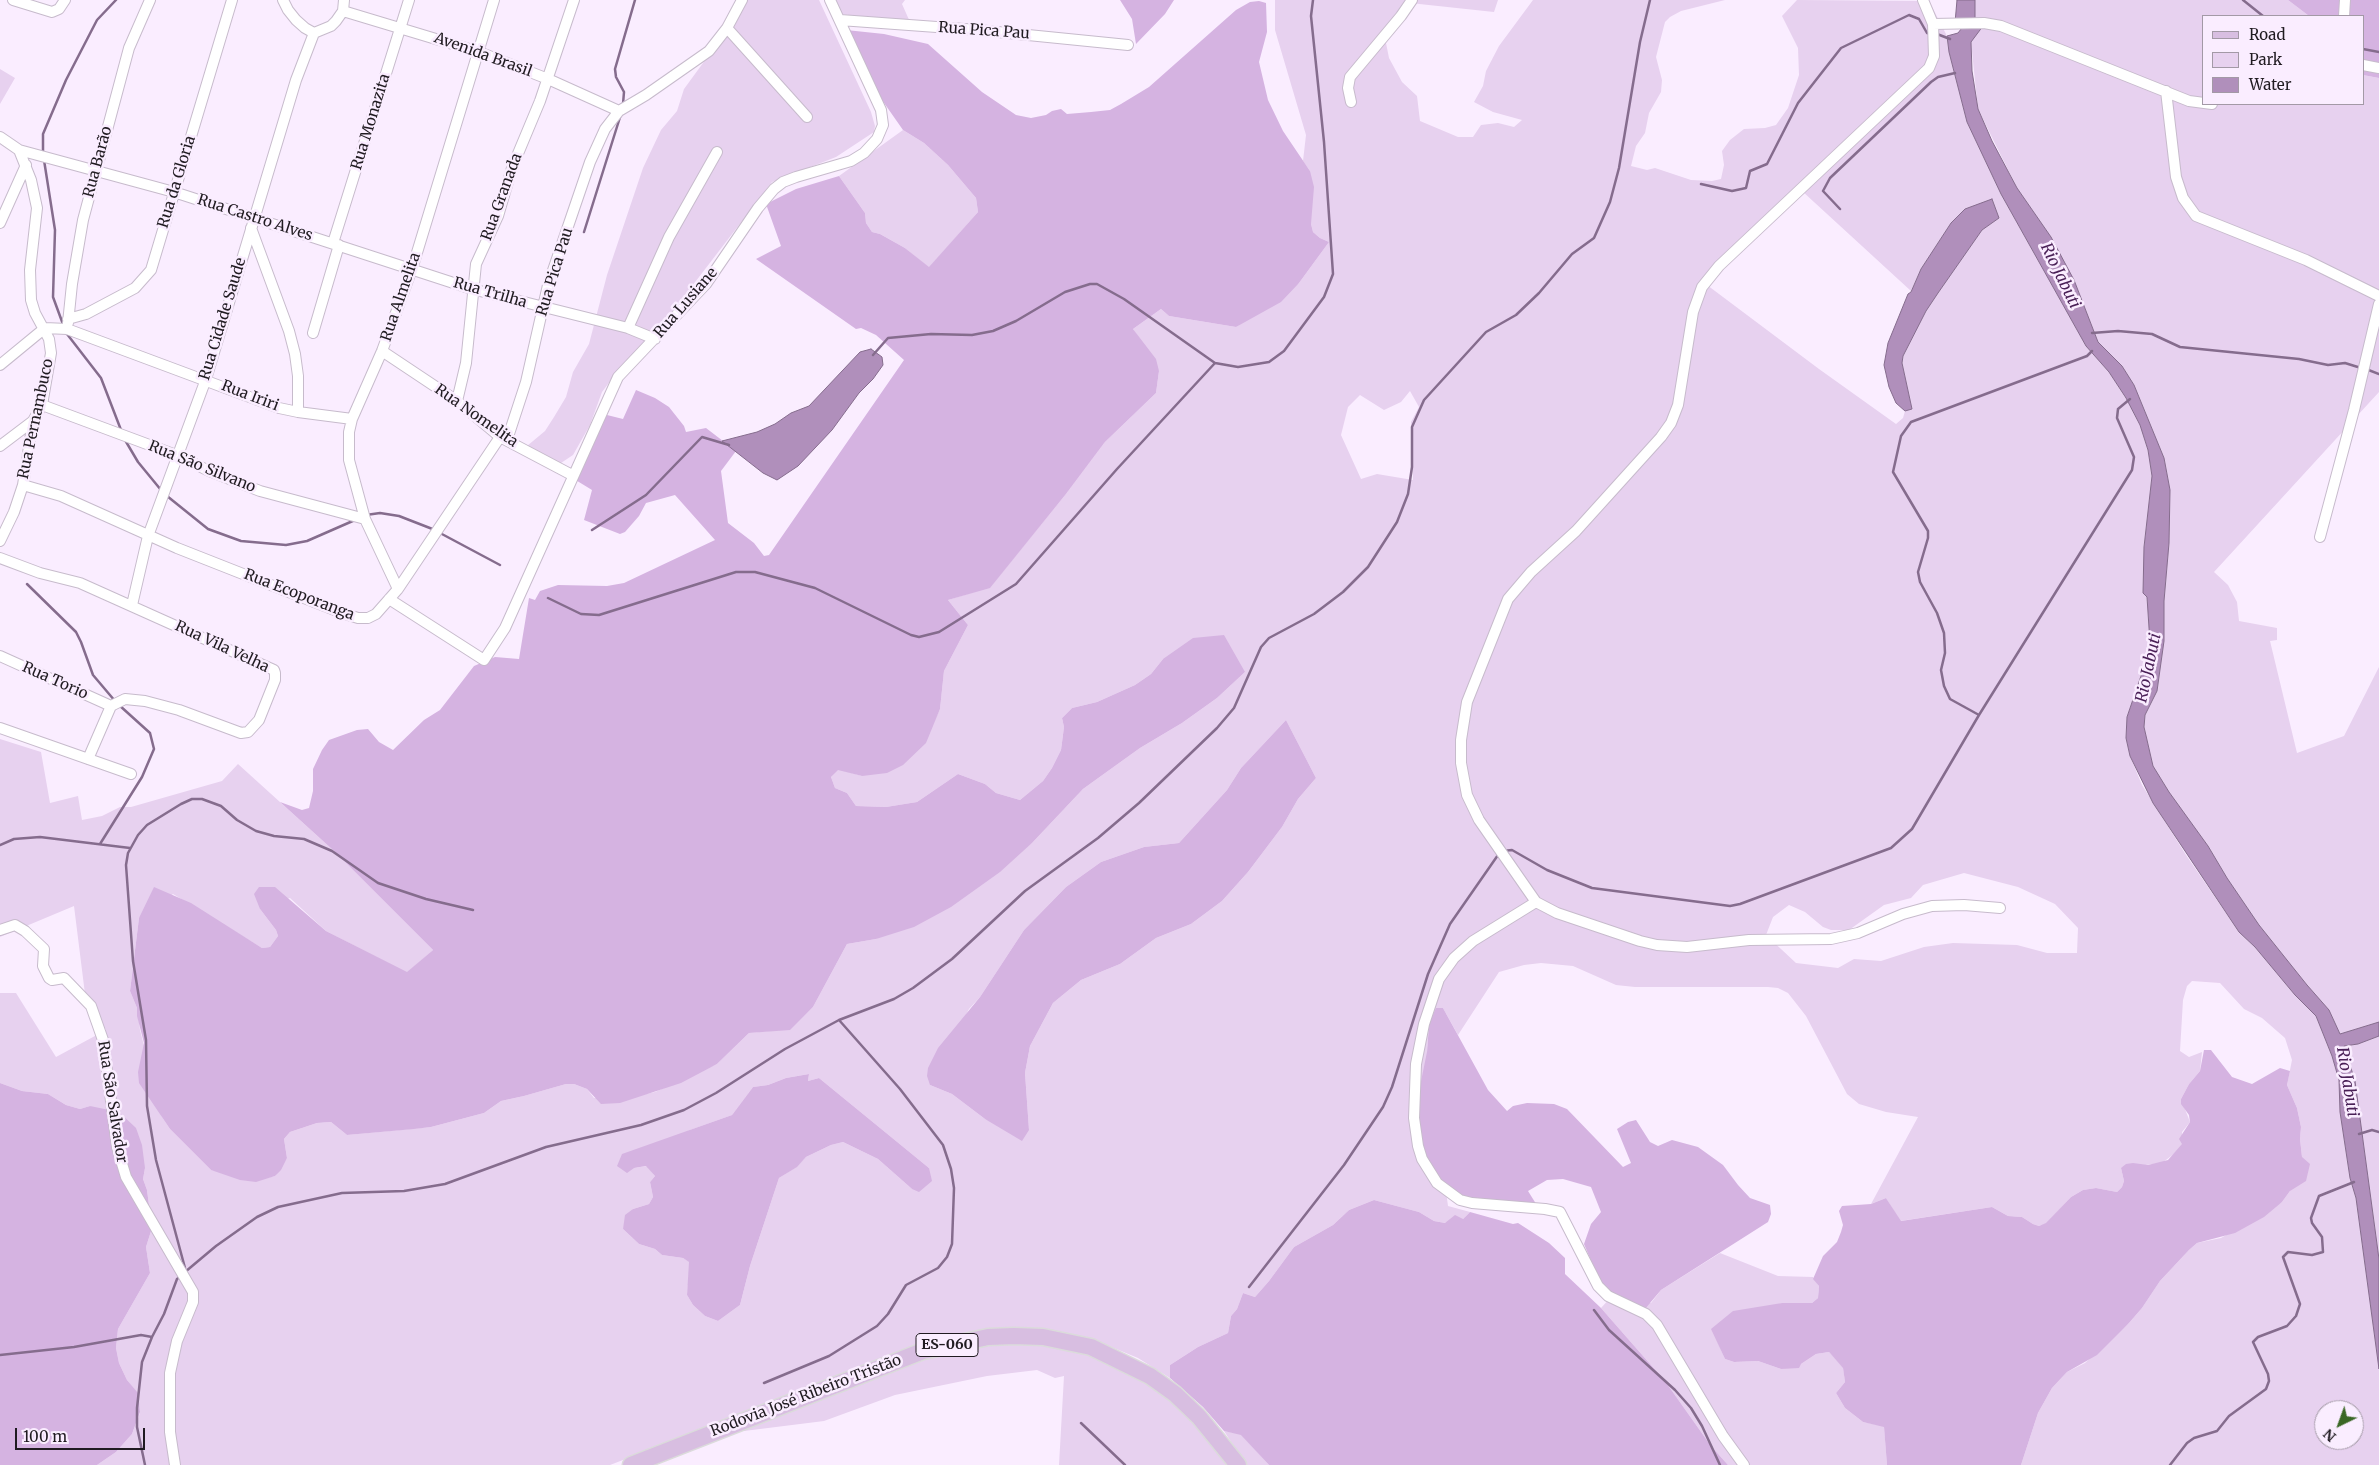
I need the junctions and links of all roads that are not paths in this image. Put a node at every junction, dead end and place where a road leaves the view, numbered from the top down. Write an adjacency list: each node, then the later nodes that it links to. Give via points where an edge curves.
1 (13, 0): 2 (street, via 52,12 59,9)
2 (65, 0)
3 (150, 0): 36 (street, Rua Barão, via 129,48)
4 (232, 0): 37 (street, Rua da Gloria)
5 (283, 0): 21 (street, via 296,20)
6 (344, 0): 15 (street)
7 (409, 0): 19 (street, Rua Monazita)
8 (494, 0): 23 (street, Rua Almelita)
9 (574, 0): 26 (street, Rua Granada)
10 (742, 0): 20 (street)
11 (830, 0): 17 (street, Rua Lusiane)
12 (1412, 0): 28 (street, via 1350,77)
13 (1924, 0): 18 (street)
14 (2345, 0): 16 (street)
15 (343, 11): 19 (street, Avenida Brasil); 21 (street, via 331,26)
16 (2344, 15)
17 (840, 20): 22 (street, Rua Pica Pau); 50 (street, Rua Lusiane, via 881,110 881,132 868,149 851,161 790,180 774,189 706,284)
18 (1933, 24): 27 (street, via 1995,24); 77 (street, via 1935,52 1929,68 1719,266 1705,283 1695,304 1678,404 1668,429 1567,542 1531,572 1508,599 1467,702 1461,763 1467,795 1479,820)
19 (401, 27): 23 (street, Avenida Brasil); 40 (street, Rua Monazita)
20 (727, 28): 30 (street, via 709,51); 31 (street)
21 (314, 33): 39 (street, Rua Cidade Saude, via 296,80)
22 (1128, 45)
23 (479, 52): 26 (street, Avenida Brasil); 41 (street, Rua Almelita)
24 (2364, 65): 25 (street)
25 (2379, 68)
26 (548, 79): 30 (street, Avenida Brasil); 42 (street, Rua Granada, via 512,168 496,221 476,264)
27 (2166, 91): 29 (street); 43 (street, via 2176,177 2183,198 2196,216 2306,260)
28 (1351, 102)
29 (2202, 103)
30 (619, 111): 45 (street, Rua Pica Pau, via 605,130 590,162)
31 (807, 117)
32 (0, 137): 33 (street)
33 (19, 150): 35 (street, Rua Pernambuco); 36 (street)
34 (718, 152): 48 (street, via 669,236)
35 (26, 165): 38 (street); 47 (street, Rua Pernambuco, via 37,215 30,270 31,300)
36 (97, 170): 37 (street, Rua Castro Alves); 46 (street, Rua Barão, via 79,238)
37 (174, 192): 39 (street, Rua Castro Alves); 46 (street, Rua da Gloria, via 148,275 136,288)
38 (0, 223)
39 (252, 223): 40 (street, Rua Castro Alves); 53 (street, Rua Cidade Saude); 56 (street, via 291,338 298,376)
40 (336, 244): 41 (street, Rua Castro Alves); 49 (street)
41 (412, 269): 42 (street, Rua Trilha); 51 (street, Rua Almelita)
42 (472, 289): 45 (street, Rua Trilha); 54 (street, Rua Granada, via 466,363)
43 (2379, 296)
44 (2379, 304): 66 (street)
45 (542, 308): 48 (street, Rua Trilha); 59 (street, Rua Pica Pau, via 526,382)
46 (68, 324): 47 (street); 53 (street, Rua Iriri)
47 (45, 328): 52 (street); 55 (street, Rua Pernambuco, via 50,353)
48 (628, 328): 50 (street, Rua Trilha)
49 (313, 333)
50 (656, 339): 62 (street, Rua Lusiane, via 618,377)
51 (382, 351): 54 (street, Rua Nomelita); 57 (street, Rua Almelita)
52 (0, 365)
53 (206, 379): 56 (street, Rua Iriri, via 279,408); 61 (street, Rua Cidade Saude)
54 (457, 401): 59 (street, Rua Nomelita)
55 (42, 405): 58 (street, Rua Pernambuco); 61 (street, Rua São Silvano)
56 (298, 412): 57 (street, Rua Iriri)
57 (352, 419): 64 (street, Rua Almelita, via 349,460)
58 (33, 421): 60 (street); 63 (street, Rua Pernambuco)
59 (503, 439): 62 (street, Rua Nomelita); 69 (street, Rua Ecoporanga)
60 (0, 446)
61 (179, 456): 64 (street, Rua São Silvano, via 260,491); 65 (street, Rua Cidade Saude)
62 (572, 476): 70 (street, Rua Lusiane, via 507,623 484,660)
63 (23, 485): 65 (street, Rua Ecoporanga, via 61,496); 67 (street, Rua Pernambuco)
64 (365, 519): 69 (street, Rua Almelita)
65 (148, 536): 70 (street, Rua Ecoporanga, via 358,618 372,617); 71 (street, Rua Cidade Saude)
66 (2320, 537)
67 (0, 541)
68 (0, 558): 71 (street, Rua Vila Velha)
69 (398, 589): 70 (street, Rua Ecoporanga)
70 (389, 599)
71 (132, 605): 73 (street, Rua Vila Velha, via 274,670 276,677 259,720 252,730 245,733 144,701 126,699)
72 (0, 656): 73 (street, Rua Torio)
73 (111, 706): 75 (street)
74 (0, 728): 75 (street)
75 (88, 759): 76 (street)
76 (131, 774)
77 (1536, 902): 78 (street, via 1557,913 1630,938 1657,945 1687,947 1749,940 1831,939 1858,933 1932,906); 83 (street, via 1473,941 1454,958 1439,979 1424,1024 1416,1064 1414,1118 1422,1159 1436,1183 1460,1200 1560,1212 1598,1286 1613,1300 1646,1314 1657,1325 1723,1436)
78 (2000, 908)
79 (0, 930): 80 (street, Rua São Salvador, via 13,925 25,931 44,949 43,966 49,978 64,978 91,1006 103,1040 117,1147 126,1177 190,1285 194,1298 177,1341 170,1373 170,1432)
80 (175, 1465)
81 (631, 1465): 82 (main road, Rodovia José Ribeiro Tristão / ES-060, via 922,1351 988,1337 1014,1336 1043,1337 1090,1347 1150,1376 1199,1417)
82 (1238, 1465)
83 (1744, 1465)

